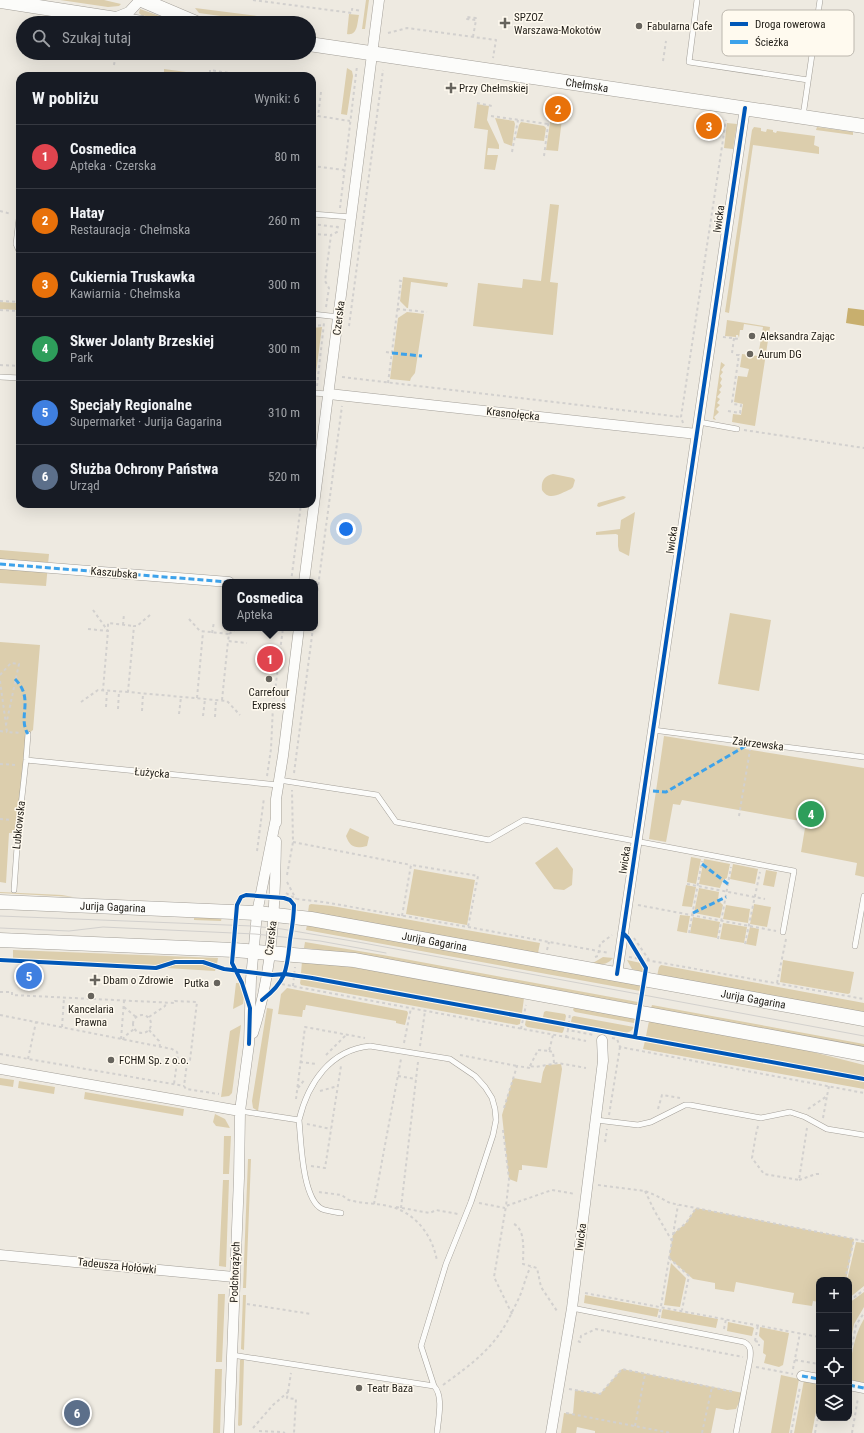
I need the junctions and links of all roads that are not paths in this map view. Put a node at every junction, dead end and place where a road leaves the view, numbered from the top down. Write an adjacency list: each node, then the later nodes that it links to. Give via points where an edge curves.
1 (141, 0): 9 (street, via 129,12); 10 (main road)
2 (379, 0): 12 (street, Czerska)
3 (697, 0): 14 (lane, via 688,62)
4 (820, 0): 7 (lane)
5 (0, 1): 6 (main road)
6 (40, 4): 8 (main road)
7 (818, 10)
8 (98, 16)
9 (119, 16)
10 (179, 16)
11 (316, 45): 12 (main road, Chełmska)
12 (372, 54): 15 (main road, Chełmska); 19 (street, Czerska)
13 (812, 56): 14 (lane)
14 (808, 80): 16 (lane)
15 (745, 108): 16 (main road, Chełmska); 26 (street, Iwicka)
16 (803, 116): 17 (main road, Chełmska)
17 (864, 126)
18 (316, 214): 19 (lane)
19 (351, 217): 21 (street, Czerska)
20 (316, 314): 21 (lane)
21 (339, 317): 25 (street, Czerska)
22 (0, 377): 23 (lane)
23 (16, 378)
24 (316, 394): 25 (lane)
25 (329, 394): 28 (street, Krasnołęcka); 29 (street, Czerska)
26 (699, 422): 27 (lane); 28 (street, Iwicka)
27 (737, 429)
28 (697, 434): 35 (street, Iwicka)
29 (316, 492)
30 (314, 508): 32 (street, Czerska)
31 (0, 564): 33 (street, Kaszubska)
32 (304, 579)
33 (222, 581)
34 (299, 631): 39 (street, Czerska)
35 (653, 730): 37 (lane, Zakrzewska); 41 (street, Iwicka)
36 (28, 734): 38 (lane, Lubkowska)
37 (864, 757)
38 (26, 763): 39 (lane, Łużycka); 42 (lane, Lubkowska)
39 (279, 782): 40 (street, Czerska); 41 (lane, Łużycka, via 377,795 396,822 489,840 524,820)
40 (276, 818): 45 (street, Czerska); 46 (street, Czerska, via 279,894)
41 (638, 842): 47 (lane, Łużycka, via 794,871); 52 (street, Iwicka, via 619,933)
42 (14, 890)
43 (864, 896): 49 (lane)
44 (0, 902): 45 (main road, Jurija Gagarina)
45 (257, 913): 46 (main road, Jurija Gagarina); 50 (street, Czerska)
46 (274, 914): 51 (street, Czerska); 52 (main road, Jurija Gagarina, via 347,924)
47 (783, 932)
48 (0, 940): 50 (main road)
49 (855, 946)
50 (254, 951): 51 (main road); 55 (street, Czerska)
51 (270, 952): 55 (street, Czerska, via 262,1000); 56 (main road, via 360,961)
52 (617, 974): 53 (main road, Jurija Gagarina)
53 (864, 1020)
54 (602, 1038): 60 (street, Iwicka, via 603,1061)
55 (249, 1044): 58 (street, Podchorążych)
56 (864, 1054)
57 (0, 1069): 58 (street)
58 (240, 1111): 59 (lane); 64 (street, Podchorążych)
59 (299, 1120): 62 (lane, via 305,1177 312,1198 322,1209); 70 (lane, via 311,1086 327,1067 343,1055 361,1047 370,1046 450,1059 474,1076 492,1098 495,1128 471,1202 441,1280 421,1346)
60 (596, 1120): 61 (lane, via 638,1125 690,1105 761,1118 790,1112 831,1130); 65 (street, Iwicka)
61 (864, 1135)
62 (341, 1213)
63 (0, 1255): 64 (street, Tadeusza Hołówki)
64 (234, 1277): 66 (street, Podchorążych)
65 (572, 1308): 74 (street, Iwicka); 75 (lane, via 744,1342 748,1345 751,1350 750,1359)
66 (232, 1355): 70 (lane); 72 (street, Podchorążych)
67 (797, 1375): 68 (street)
68 (816, 1379)
69 (852, 1386): 71 (street)
70 (436, 1388): 73 (lane, via 440,1399)
71 (862, 1388)
72 (229, 1433)
73 (437, 1433)
74 (551, 1433)
75 (736, 1433)

